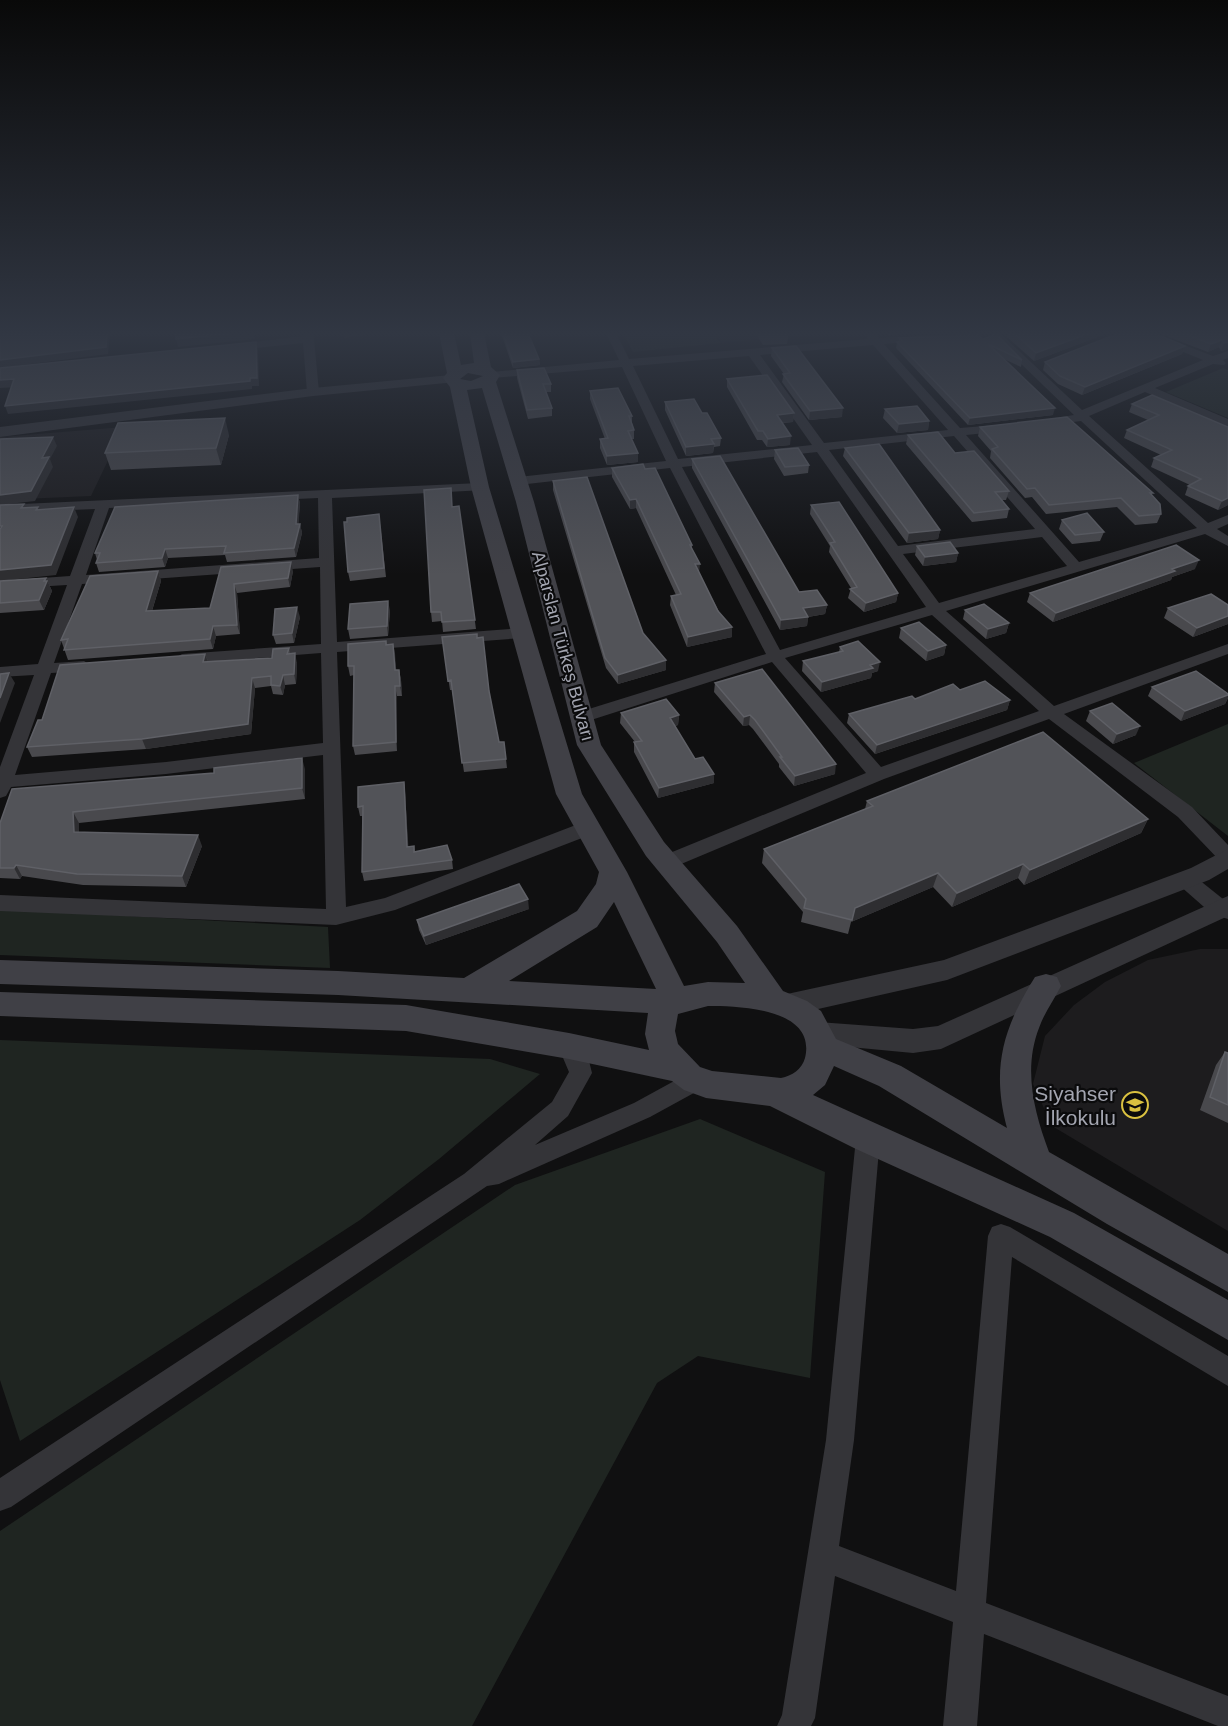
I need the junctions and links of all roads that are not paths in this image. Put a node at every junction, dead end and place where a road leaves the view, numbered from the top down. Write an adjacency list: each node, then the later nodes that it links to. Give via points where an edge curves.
1 (142, 414): 11 (street)
2 (149, 414): 12 (street)
3 (462, 414): 17 (main road, Alparslan Türkeş Bulvarı)
4 (499, 414): 16 (main road, Alparslan Türkeş Bulvarı)
5 (649, 414): 15 (street)
6 (797, 414): 14 (street)
7 (940, 414): 13 (street)
8 (1082, 414): 13 (street, via 1076,419); 22 (street)
9 (1206, 414): 10 (street)
10 (1228, 423)
11 (0, 425)
12 (0, 432)
13 (957, 433): 14 (street); 23 (street)
14 (822, 448): 15 (street); 25 (street)
15 (674, 464): 16 (street); 34 (street)
16 (518, 481): 40 (main road, Alparslan Türkeş Bulvarı)
17 (480, 487): 18 (street); 31 (main road, Alparslan Türkeş Bulvarı)
18 (325, 493): 19 (street); 26 (street)
19 (104, 503): 20 (street); 28 (street)
20 (0, 509)
21 (1228, 519): 22 (street)
22 (1207, 529): 24 (street); 27 (street)
23 (1045, 532): 25 (street); 27 (street)
24 (1228, 542)
25 (894, 551): 30 (street)
26 (328, 562): 28 (street); 32 (street)
27 (1077, 568): 30 (street)
28 (78, 580): 29 (street); 37 (street)
29 (0, 585)
30 (936, 610): 34 (street); 39 (street)
31 (522, 633): 32 (street); 44 (main road, Alparslan Türkeş Bulvarı, via 569,794)
32 (331, 649): 35 (street); 41 (street)
33 (1228, 649): 39 (street)
34 (775, 656): 40 (street); 42 (street)
35 (165, 660)
36 (105, 664): 37 (street)
37 (46, 668): 38 (street); 43 (street)
38 (0, 672)
39 (1053, 714): 42 (street); 45 (street, via 1185,812)
40 (582, 717): 46 (main road, Alparslan Türkeş Bulvarı, via 589,745)
41 (332, 748): 43 (street); 51 (street)
42 (878, 775): 46 (street)
43 (1, 785)
44 (588, 828): 47 (main road, Alparslan Türkeş Bulvarı); 51 (street, via 388,905)
45 (1228, 857): 48 (street)
46 (667, 862): 56 (main road, Alparslan Türkeş Bulvarı)
47 (613, 872): 54 (main road, via 609,887 587,919); 55 (main road, Alparslan Türkeş Bulvarı)
48 (1186, 880): 50 (street); 56 (street, via 946,970)
49 (0, 903): 51 (street)
50 (1225, 908): 53 (street)
51 (336, 917)
52 (0, 972): 54 (main road)
53 (1046, 987): 58 (street, via 940,1037 913,1041); 63 (main road, via 1029,1010 1016,1046 1014,1065 1017,1108)
54 (469, 990): 55 (main road)
55 (674, 1001): 56 (main road, via 708,994 737,994); 60 (main road, via 664,1007 660,1034 671,1060)
56 (780, 1003): 58 (main road, via 809,1020)
57 (0, 1004): 59 (main road, via 406,1018)
58 (820, 1040): 61 (main road, via 821,1062 814,1075 803,1085); 63 (main road)
59 (568, 1046): 60 (main road); 64 (street, via 581,1073 560,1109)
60 (689, 1075): 61 (main road); 64 (street, via 642,1110 547,1154)
61 (776, 1093): 62 (main road)
62 (868, 1138): 66 (main road, via 1062,1225); 69 (street, via 840,1440)
63 (1035, 1161): 65 (main road)
64 (473, 1182): 68 (street)
65 (1228, 1274)
66 (1228, 1321)
67 (1228, 1372): 70 (street, via 1001,1236)
68 (0, 1496)
69 (822, 1555): 70 (street); 72 (street)
70 (970, 1611): 71 (street); 73 (street)
71 (1228, 1713)
72 (794, 1726)
73 (960, 1726)

